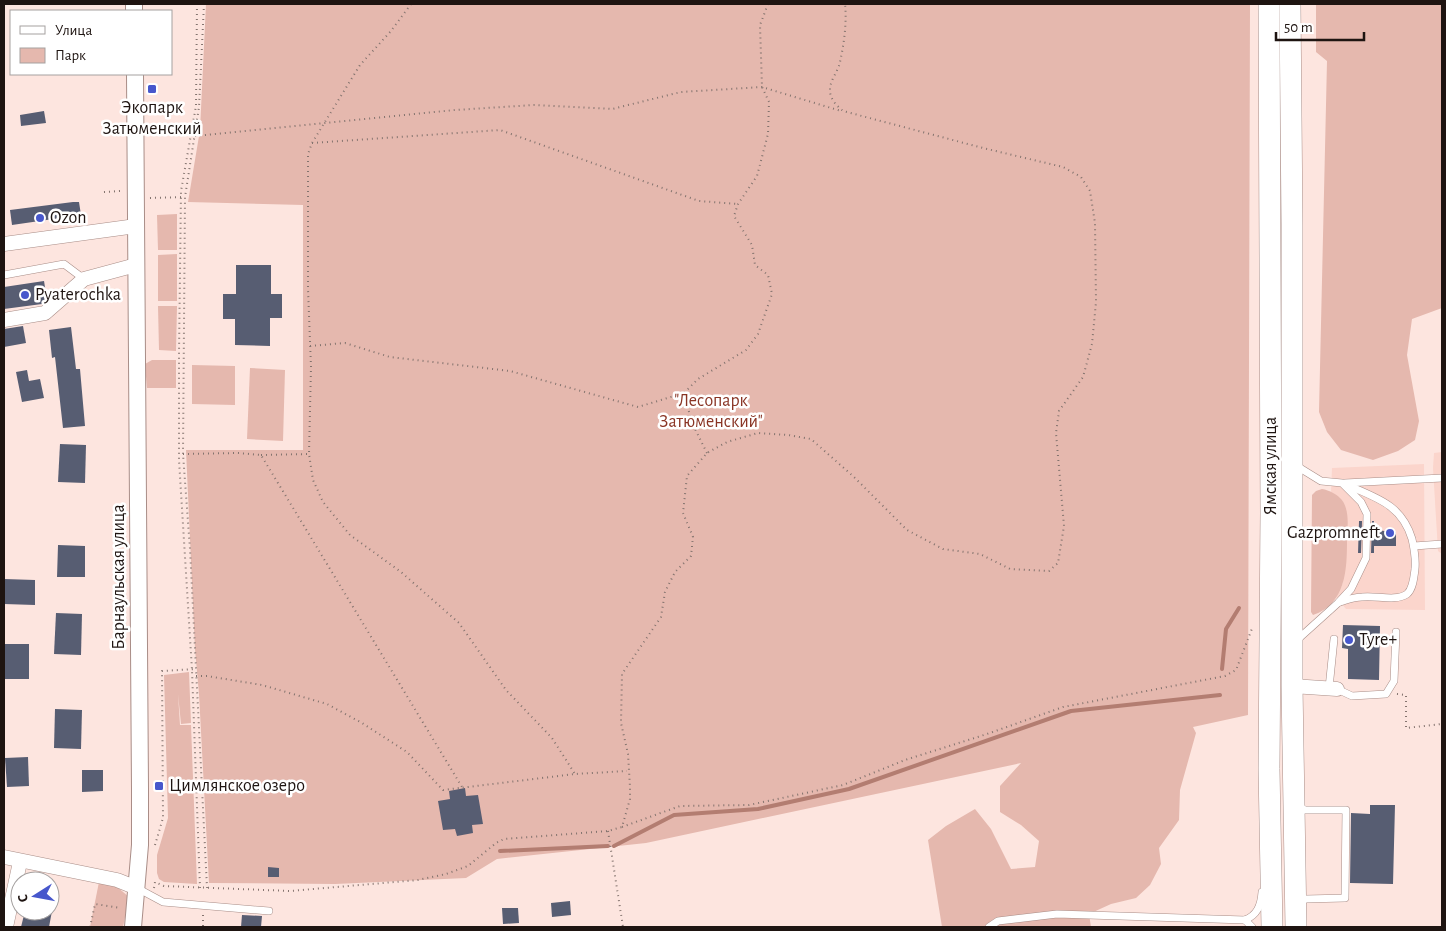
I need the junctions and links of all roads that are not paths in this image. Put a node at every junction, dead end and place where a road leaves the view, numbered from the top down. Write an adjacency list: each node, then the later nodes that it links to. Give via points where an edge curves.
1 (1269, 4): 21 (main road, Ямская улица)
2 (1290, 4): 10 (main road, Ямская улица)
3 (135, 75): 4 (street, Барнаульская улица)
4 (136, 226): 5 (street); 6 (street, Барнаульская улица)
5 (4, 244)
6 (136, 265): 8 (street); 27 (street, Барнаульская улица, via 140,780)
7 (4, 274): 8 (lane, via 64,264)
8 (84, 279): 9 (street, via 45,314)
9 (4, 320)
10 (1292, 463): 12 (lane, via 1321,481); 18 (main road, Ямская улица)
11 (1442, 478): 12 (lane)
12 (1342, 483): 14 (lane, via 1396,510 1408,528); 15 (lane, via 1361,502 1367,514 1366,558 1350,589)
13 (1442, 544): 14 (lane)
14 (1414, 546): 15 (lane, via 1416,566 1408,593 1399,597 1361,597)
15 (1338, 603): 18 (lane)
16 (1396, 632): 20 (lane, via 1394,681 1386,694 1352,696)
17 (1334, 639): 20 (lane)
18 (1292, 646): 19 (main road, Ямская улица)
19 (1292, 686): 20 (street); 22 (main road, Ямская улица)
20 (1333, 688)
21 (1269, 769): 23 (lane, via 1262,802); 35 (main road, Ямская улица)
22 (1294, 805): 28 (main road, Ямская улица); 28 (lane, via 1305,810 1346,810 1345,898 1306,898)
23 (1262, 830)
24 (4, 857): 25 (street)
25 (20, 862): 27 (street, via 117,880); 31 (street)
26 (1262, 886): 30 (lane, via 1259,908 1254,916)
27 (137, 888): 29 (lane, via 164,902); 32 (street, Барнаульская улица)
28 (1296, 903): 36 (main road, Ямская улица)
29 (269, 911)
30 (1245, 920): 33 (lane, via 1057,914 998,921); 34 (lane)
31 (6, 927)
32 (134, 927)
33 (989, 927)
34 (1252, 927)
35 (1272, 927)
36 (1296, 927)

